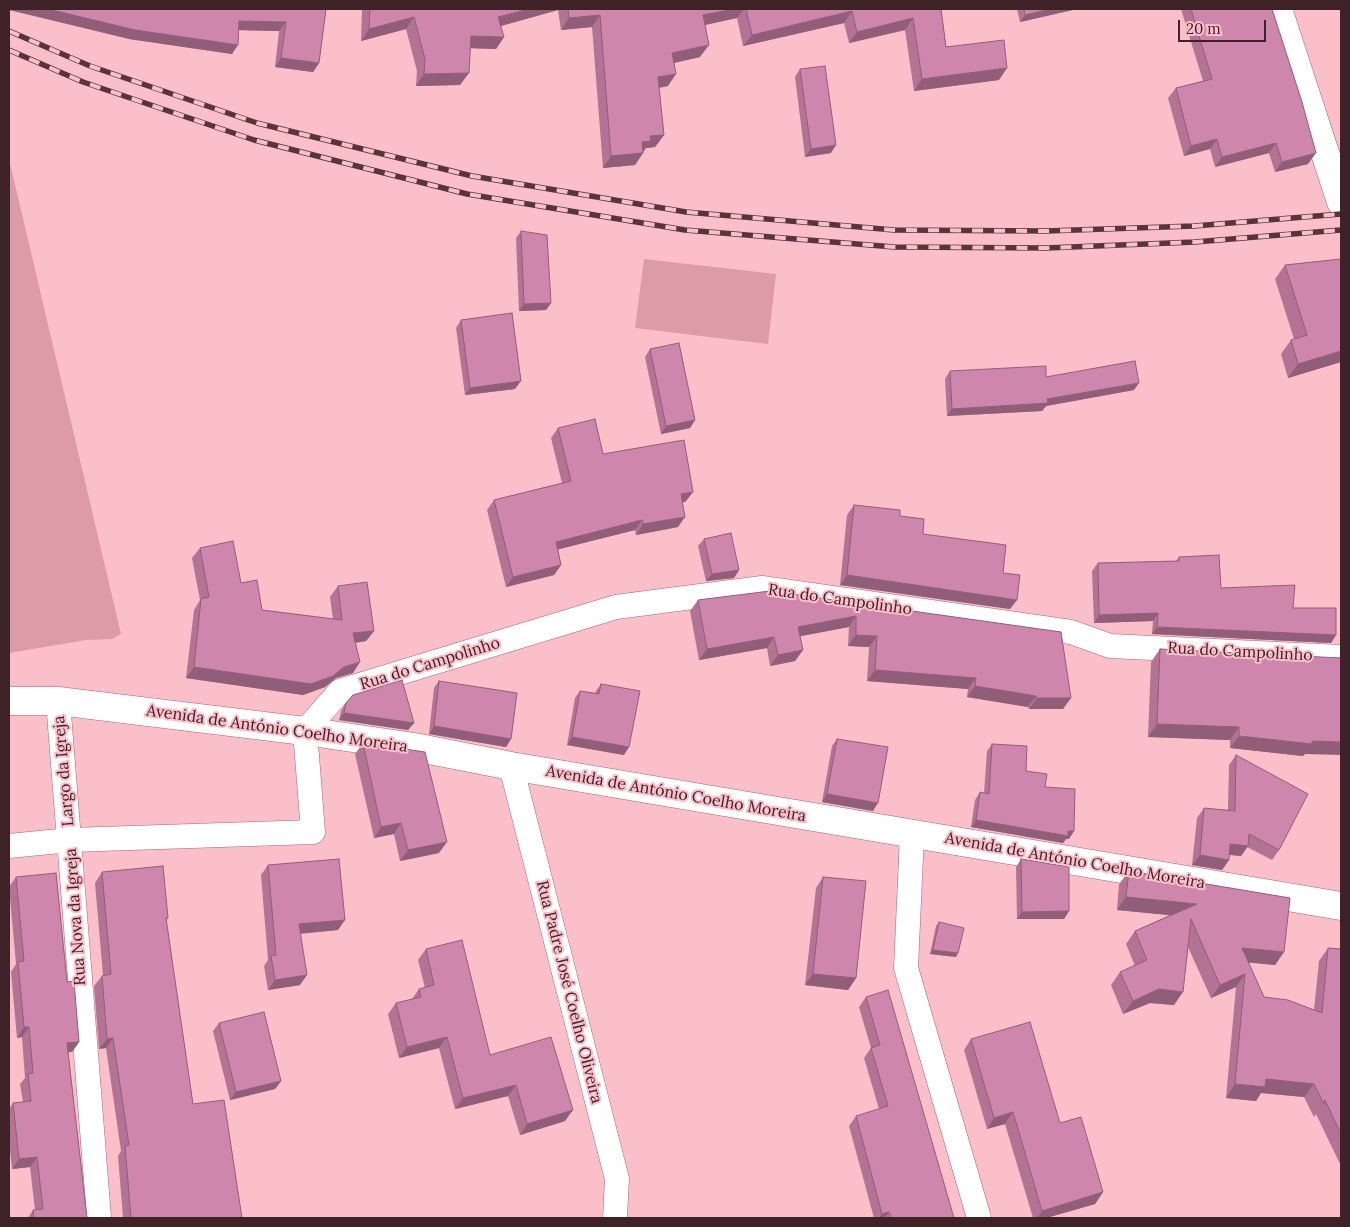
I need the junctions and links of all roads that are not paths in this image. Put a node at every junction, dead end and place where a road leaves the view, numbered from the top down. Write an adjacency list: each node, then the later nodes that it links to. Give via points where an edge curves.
1 (1278, 9): 2 (street)
2 (1338, 192)
3 (1341, 657): 6 (street, Rua do Campolinho, via 1110,646 1072,632 762,588 616,607 349,688 340,691)
4 (9, 701): 5 (street, Avenida de António Coelho Moreira)
5 (58, 701): 6 (street, Avenida de António Coelho Moreira); 9 (street, Largo da Igreja)
6 (305, 731): 7 (street, Avenida de António Coelho Moreira); 9 (street, Rua Nova da Igreja, via 313,832)
7 (511, 766): 8 (street, Avenida de António Coelho Moreira); 13 (street, Rua Padre José Coelho Oliveira, via 617,1180)
8 (912, 834): 11 (street, Avenida de António Coelho Moreira); 14 (street, via 906,968)
9 (70, 840): 10 (street, Largo da Igreja); 12 (street, Rua Nova da Igreja)
10 (9, 846)
11 (1341, 906)
12 (99, 1218)
13 (615, 1218)
14 (979, 1218)

